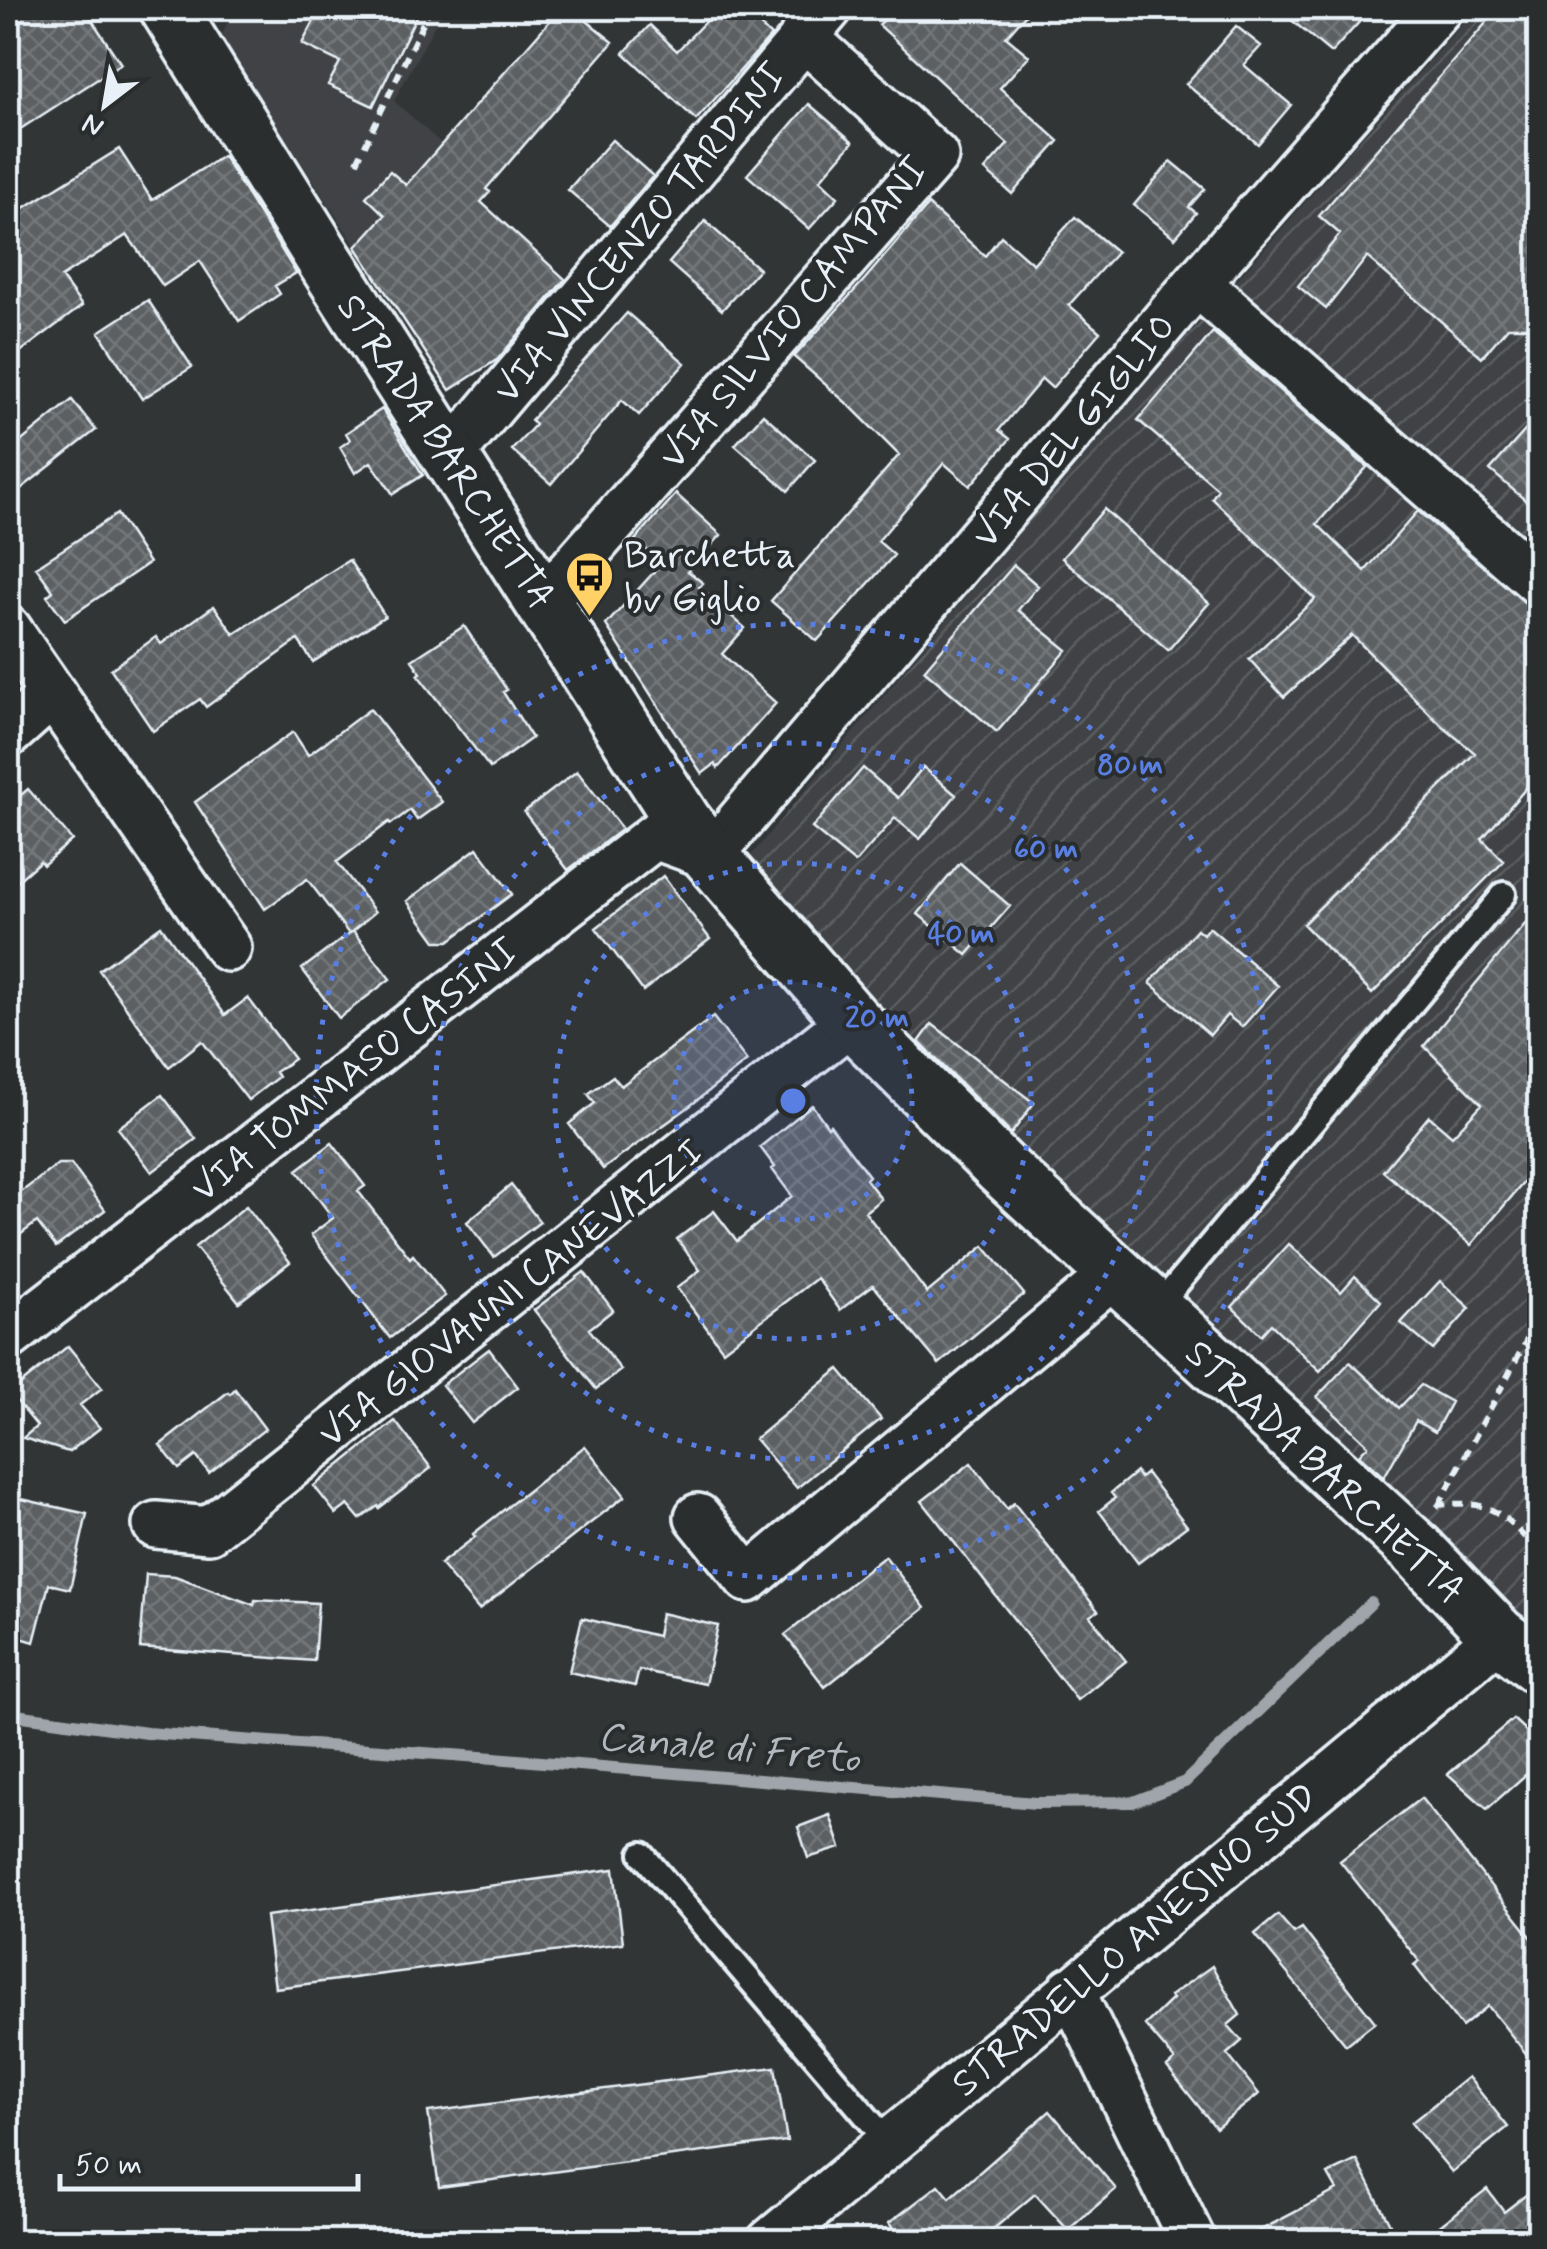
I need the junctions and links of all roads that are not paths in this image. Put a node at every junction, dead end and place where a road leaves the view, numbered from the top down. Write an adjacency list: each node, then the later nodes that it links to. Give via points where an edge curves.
1 (168, 8): 5 (street, STRADA BARCHETTA)
2 (1440, 8): 4 (street, VIA DEL GIGLIO)
3 (816, 22): 5 (street, VIA VINCENZO TARDINI); 7 (street, VIA SILVIO CAMPANI, via 935,156)
4 (1198, 283): 6 (street); 11 (street, VIA DEL GIGLIO)
5 (450, 456): 7 (street, STRADA BARCHETTA)
6 (1540, 583)
7 (542, 602): 11 (street, STRADA BARCHETTA)
8 (8, 630): 9 (street)
9 (52, 694): 10 (street); 13 (street)
10 (8, 734)
11 (710, 856): 14 (street, STRADA BARCHETTA); 17 (street, VIA TOMMASO CASINI, via 655,836)
12 (1504, 894): 16 (lane)
13 (228, 948)
14 (852, 1020): 15 (street, STRADA BARCHETTA); 19 (street, VIA GIOVANNI CANEVAZZI, via 209,1530)
15 (1114, 1274): 16 (street, STRADA BARCHETTA); 18 (street, via 748,1580)
16 (1155, 1310): 20 (street, STRADA BARCHETTA, via 1427,1527)
17 (8, 1338)
18 (698, 1517)
19 (156, 1525)
20 (1518, 1651): 22 (street, STRADELLO ANESINO SUD, via 1452,1676)
21 (642, 1854): 23 (lane)
22 (1071, 1990): 23 (street, STRADELLO ANESINO SUD); 25 (street)
23 (889, 2142): 24 (street, STRADELLO ANESINO SUD)
24 (770, 2242)
25 (1193, 2242)

